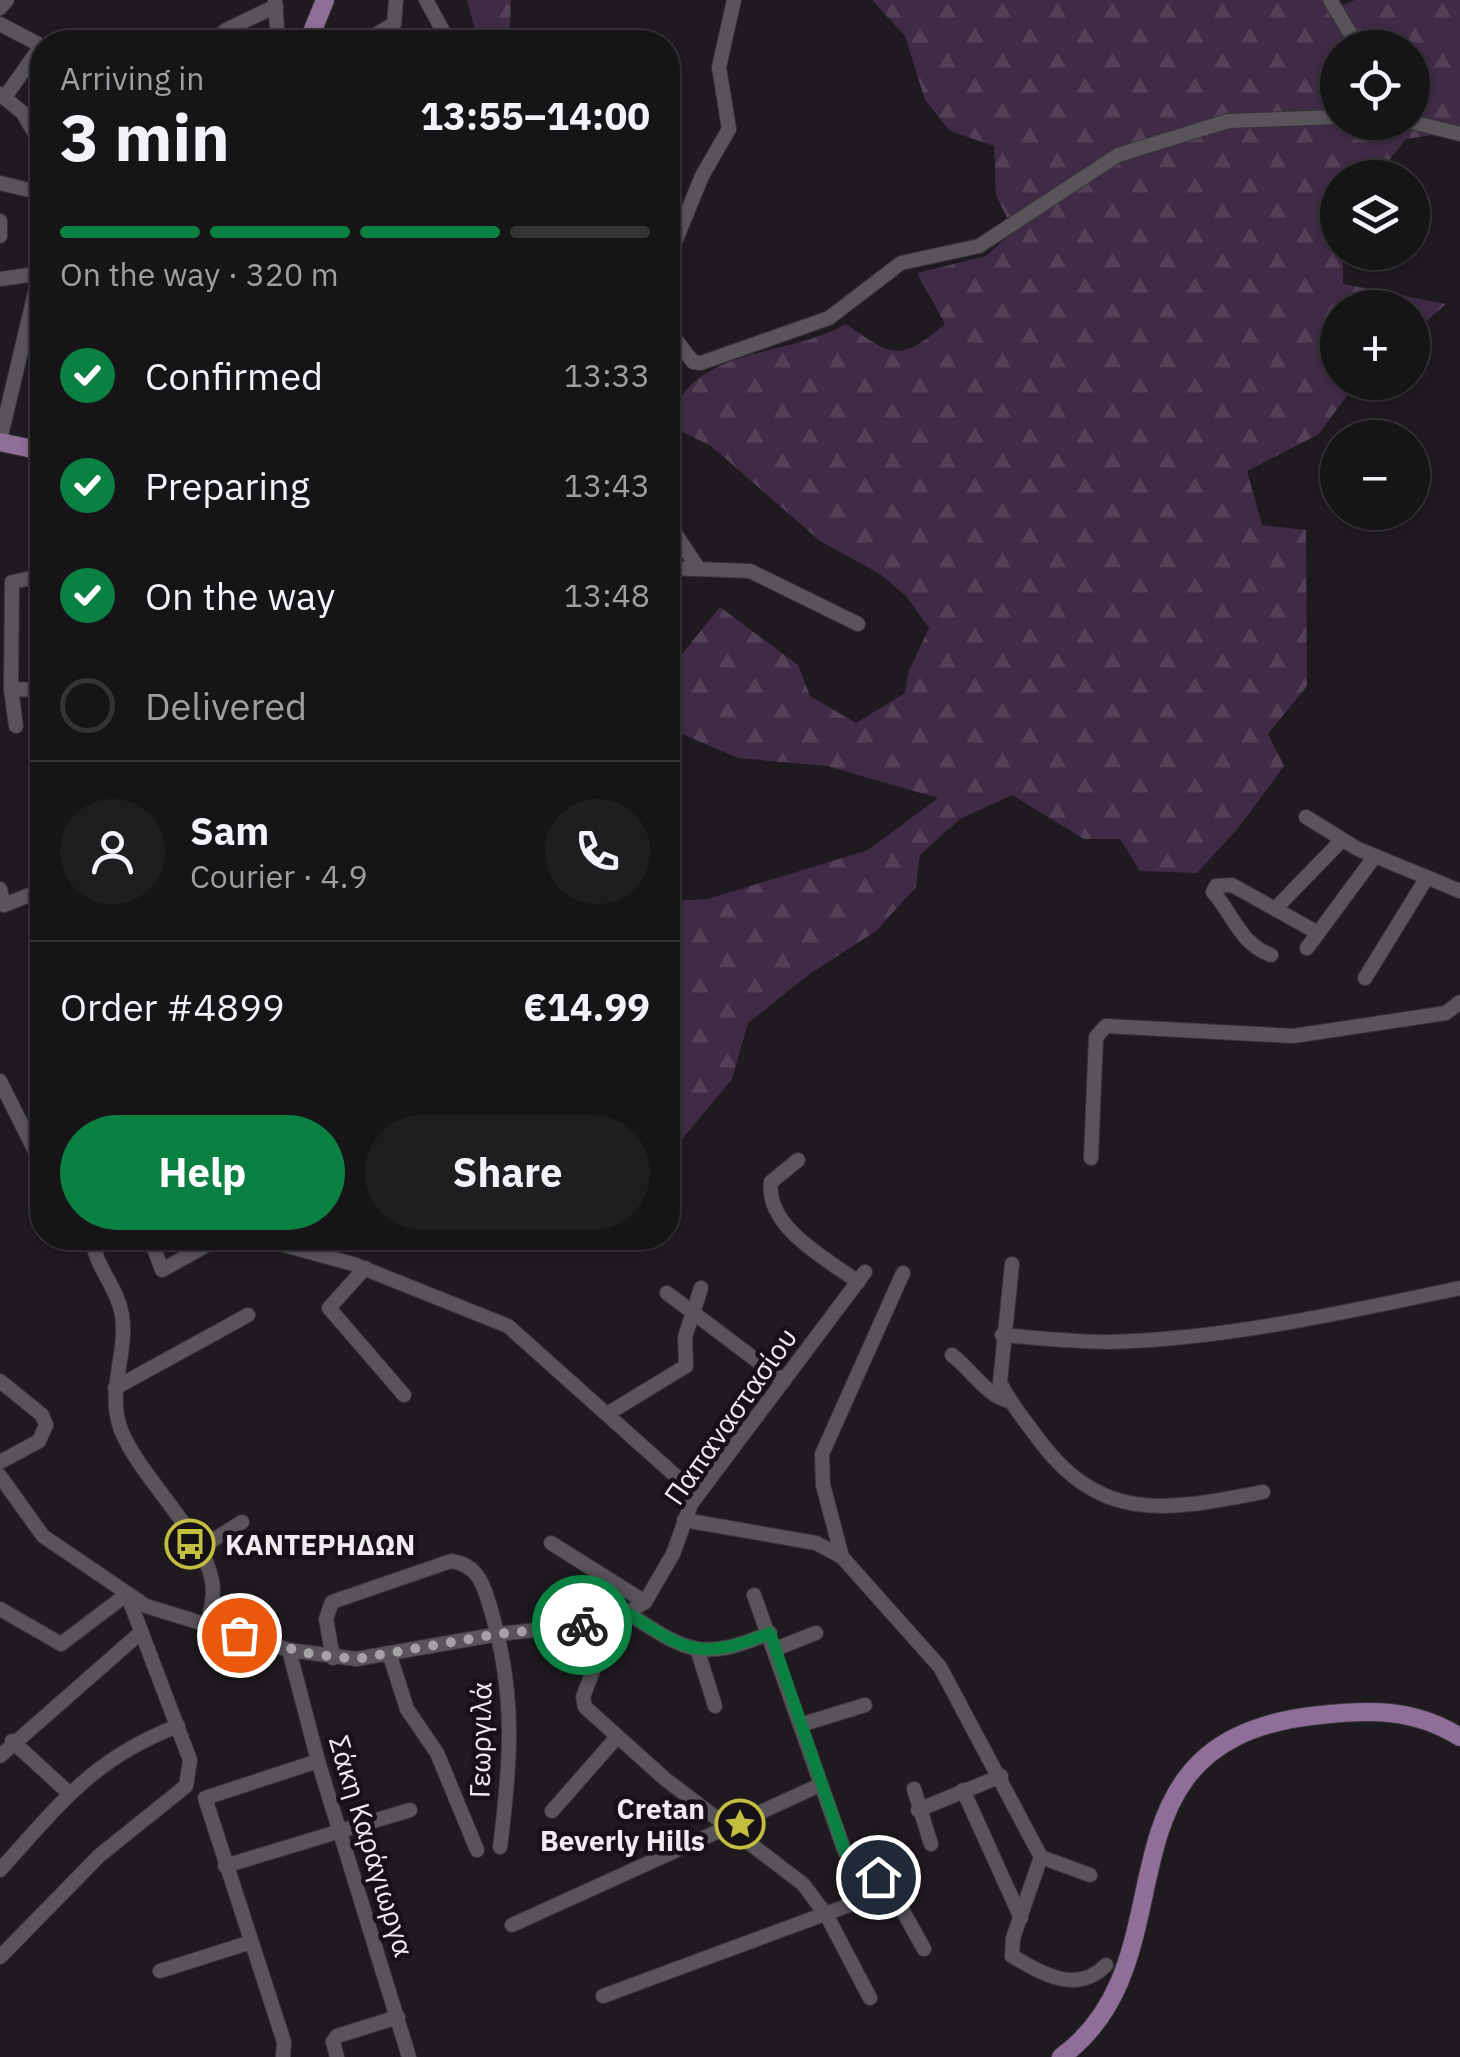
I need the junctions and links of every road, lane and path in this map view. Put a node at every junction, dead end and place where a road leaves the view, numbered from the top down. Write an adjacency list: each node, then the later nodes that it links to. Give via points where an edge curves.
1 (7, 0): 8 (street)
2 (326, 0): 12 (main road)
3 (396, 0): 13 (street, via 394,24)
4 (426, 0): 14 (street)
5 (734, 0): 26 (street, via 719,66 729,129)
6 (1330, 0): 15 (street)
7 (275, 3): 10 (street); 11 (street)
8 (0, 8)
9 (0, 24): 16 (street)
10 (226, 30)
11 (277, 30)
12 (313, 30)
13 (384, 30)
14 (441, 30)
15 (1348, 30)
16 (30, 40)
17 (30, 61): 18 (street)
18 (2, 95): 20 (street)
19 (1320, 117): 31 (street, via 1228,121 1118,155 979,246 901,263 829,318 702,363)
20 (30, 125)
21 (1430, 125): 22 (street)
22 (1460, 134)
23 (0, 184): 24 (street)
24 (30, 190)
25 (0, 221): 27 (street)
26 (680, 230)
27 (0, 236)
28 (30, 273): 29 (street)
29 (0, 279)
30 (30, 319): 32 (street)
31 (680, 345)
32 (0, 442): 33 (main road)
33 (30, 448)
34 (680, 541): 36 (street)
35 (680, 568): 36 (street)
36 (698, 568): 39 (street, via 758,574)
37 (30, 577): 38 (street, via 14,579)
38 (6, 621): 40 (street)
39 (858, 624)
40 (11, 689): 41 (street); 42 (street)
41 (30, 690)
42 (16, 726)
43 (1306, 818): 44 (street)
44 (1342, 840): 45 (street); 50 (street)
45 (1375, 856): 46 (street); 51 (street)
46 (1426, 880): 48 (street); 54 (street)
47 (0, 888): 49 (street, via 4,905)
48 (1460, 892)
49 (30, 895)
50 (1276, 909): 51 (street); 53 (street, via 1232,885 1213,892 1241,935)
51 (1318, 934): 52 (street)
52 (1306, 948)
53 (1270, 955)
54 (1366, 978)
55 (1460, 1002): 58 (street, via 1446,1012 1316,1035 1106,1026 1096,1037)
56 (0, 1081): 57 (street)
57 (30, 1141)
58 (1091, 1158)
59 (798, 1160): 79 (street, Παπαναστασίου, via 771,1182 774,1208 797,1234 862,1277)
60 (91, 1250): 66 (street)
61 (93, 1250): 66 (street)
62 (154, 1250): 67 (street, via 162,1270)
63 (188, 1250): 67 (street)
64 (199, 1250): 67 (street)
65 (301, 1250): 69 (street)
66 (94, 1256): 80 (street, via 122,1318)
67 (190, 1256)
68 (1012, 1264): 76 (street)
69 (365, 1268): 81 (street, via 329,1308); 83 (street, via 508,1326)
70 (903, 1273): 92 (street, via 822,1454)
71 (702, 1288): 75 (street)
72 (1460, 1288): 76 (street, via 1382,1307 1157,1338 1090,1342)
73 (667, 1293): 75 (street)
74 (248, 1315): 80 (street)
75 (694, 1315): 79 (street); 83 (street, via 686,1366)
76 (1002, 1335): 82 (street, via 998,1375)
77 (952, 1354): 82 (street, via 994,1395)
78 (0, 1381): 84 (street, via 42,1414 46,1425 39,1441)
79 (784, 1381): 87 (street, Παπαναστασίου)
80 (114, 1388): 91 (street, via 122,1432)
81 (404, 1396)
82 (1011, 1400): 86 (street, via 1052,1459 1092,1493 1174,1507)
83 (607, 1414): 87 (street)
84 (0, 1462)
85 (0, 1476): 93 (street, Παπαναστασίου, via 43,1536)
86 (1263, 1492)
87 (697, 1495): 88 (street, Παπαναστασίου)
88 (684, 1520): 92 (street, via 816,1543); 95 (street, Παπαναστασίου)
89 (242, 1522): 91 (street)
90 (551, 1543): 95 (street)
91 (197, 1550): 99 (street, via 212,1581)
92 (842, 1557): 118 (street, via 940,1667)
93 (127, 1594): 96 (street, via 61,1644); 99 (street, Παπαναστασίου); 102 (street)
94 (754, 1596): 100 (street)
95 (646, 1602): 97 (street, Παπαναστασίου)
96 (0, 1609)
97 (629, 1614): 98 (street, Παπαναστασίου); 106 (street)
98 (598, 1624): 103 (street, Παπαναστασίου); 114 (street, via 605,1639 584,1708)
99 (207, 1626): 105 (street, Παπαναστασίου)
100 (770, 1633): 104 (street); 106 (street, via 728,1650)
101 (816, 1633): 104 (street)
102 (140, 1634): 112 (street); 115 (street)
103 (498, 1634): 107 (street, Παπαναστασίου); 108 (street, Γεωργιλά, via 478,1574 450,1561 332,1602 326,1619); 129 (street, Γεωργιλά, via 512,1724)
104 (775, 1648): 111 (street)
105 (290, 1650): 108 (street, Παπαναστασίου); 117 (street, Σάκη Καράγιωργα)
106 (698, 1652): 110 (street)
107 (388, 1653): 108 (street, Παπαναστασίου); 130 (street, via 406,1709 437,1754)
108 (333, 1658)
109 (866, 1705): 111 (street)
110 (715, 1706)
111 (800, 1725): 119 (street)
112 (178, 1726): 122 (street, via 124,1748); 141 (street, via 190,1760 186,1786 100,1855)
113 (1460, 1736): 150 (main road, via 1421,1718 1380,1710 1283,1719 1228,1738 1176,1794 1110,2006 1092,2032)
114 (617, 1738): 125 (street); 126 (street)
115 (12, 1741): 116 (street); 122 (street)
116 (0, 1756)
117 (318, 1760): 127 (street, Σάκη Καράγιωργα); 132 (street, via 205,1798)
118 (1001, 1776): 121 (street); 131 (street)
119 (820, 1785): 126 (street); 135 (street, via 845,1852)
120 (914, 1789): 124 (street)
121 (963, 1790): 124 (street); 137 (street)
122 (70, 1794): 133 (street)
123 (410, 1810): 127 (street)
124 (918, 1810): 128 (street)
125 (552, 1811)
126 (726, 1827): 136 (street, via 786,1869); 138 (street)
127 (340, 1830): 132 (street); 146 (street, Σάκη Καράγιωργα)
128 (930, 1844)
129 (500, 1847)
130 (477, 1850)
131 (1041, 1857): 134 (street); 137 (street)
132 (225, 1866): 139 (street)
133 (0, 1870)
134 (1090, 1875)
135 (878, 1877)
136 (827, 1916): 140 (street, via 887,1893); 144 (street); 145 (street)
137 (1021, 1918): 142 (street, via 1010,1948 1018,1960 1068,1982 1092,1978)
138 (512, 1925)
139 (252, 1942): 143 (street); 147 (street)
140 (924, 1949)
141 (0, 1958)
142 (1106, 1964)
143 (160, 1972)
144 (602, 1996)
145 (870, 1998)
146 (398, 2017): 148 (street, via 337,2036); 149 (street, Σάκη Καράγιωργα)
147 (283, 2057)
148 (337, 2057)
149 (409, 2057)
150 (1061, 2057)

